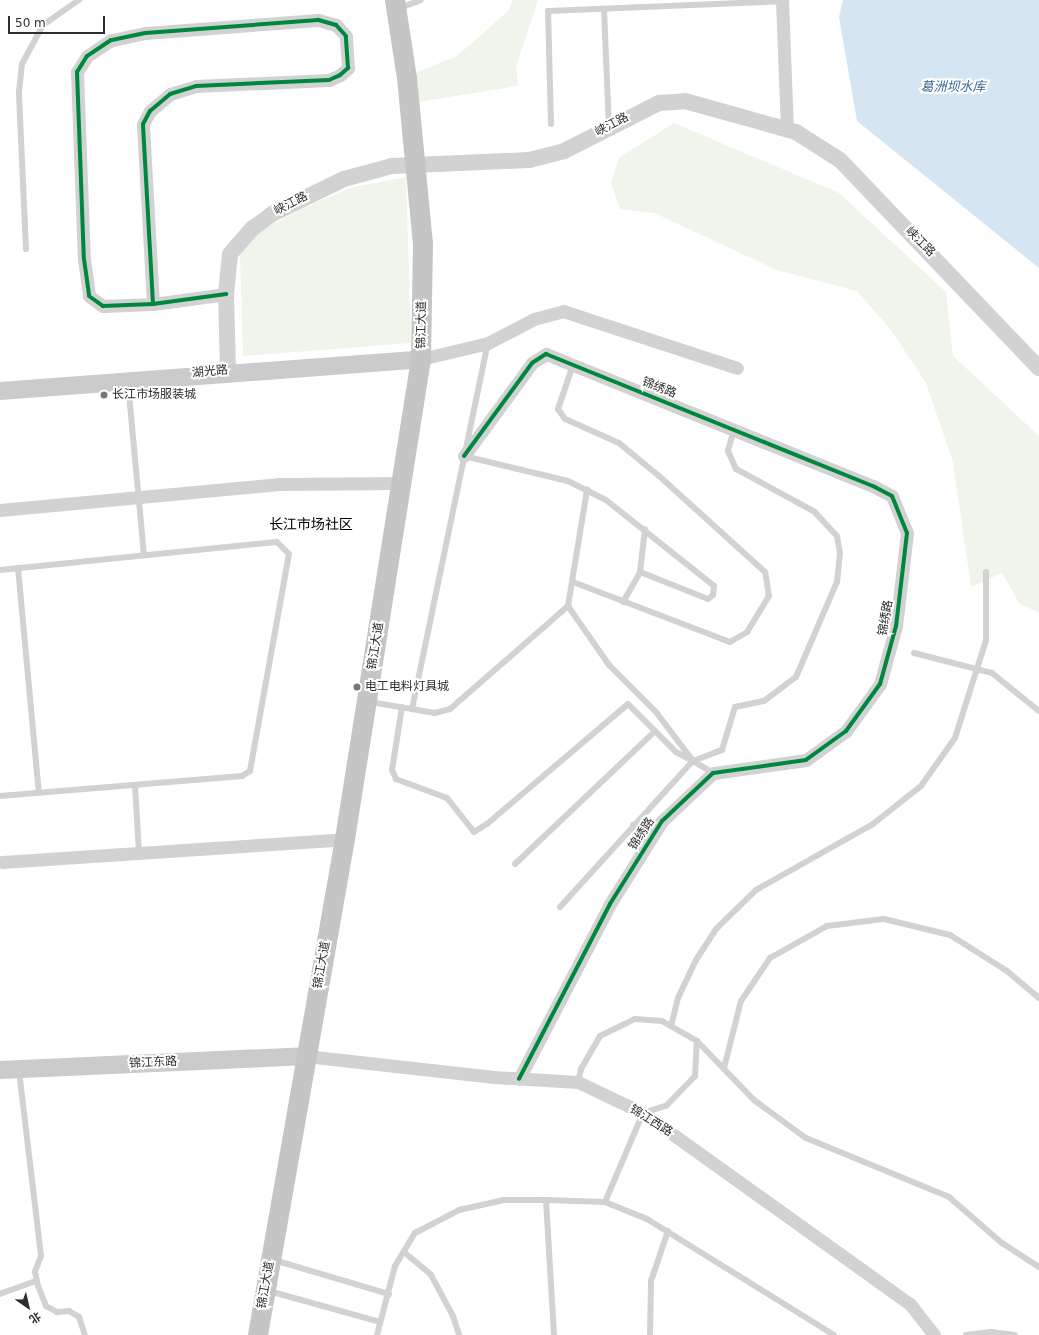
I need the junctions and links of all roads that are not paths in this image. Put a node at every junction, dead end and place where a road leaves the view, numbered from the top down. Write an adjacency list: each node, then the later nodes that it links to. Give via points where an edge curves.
1 (79, 0): 9 (lane, via 43,25 22,64 19,92)
2 (421, 0): 4 (lane)
3 (782, 1): 5 (lane); 8 (street)
4 (396, 5): 13 (main road, 锦江大道, bridge, via 408,78 424,243)
5 (604, 9): 6 (lane, via 548,11); 7 (lane)
6 (551, 124)
7 (610, 127): 8 (street, 峡江路, via 659,103 685,101); 10 (street, 峡江路, via 564,151 529,160 392,166 344,179 294,202 253,228 230,254)
8 (787, 130): 16 (street, 峡江路, via 840,160)
9 (26, 249)
10 (226, 294): 11 (street); 17 (street, 峡江路)
11 (153, 304): 11 (street, via 103,306 89,296 84,259 77,72 86,56 111,40 145,33 318,20 336,25 346,36 348,68 340,75 329,80 196,86 170,94 150,111 143,124)
12 (488, 343): 13 (street); 15 (street, via 534,319 563,311); 21 (lane)
13 (421, 358): 17 (main road, 湖光路); 22 (main road, 锦江大道)
14 (573, 365): 20 (street, 锦绣路); 21 (street, 锦绣路, via 546,354 532,363); 33 (lane, via 558,409 565,419 619,444 659,476 765,572 769,596 747,632 730,642)
15 (737, 368)
16 (1039, 368)
17 (228, 371): 18 (main road, 湖光路)
18 (128, 380): 19 (main road, 湖光路); 24 (lane)
19 (0, 391)
20 (734, 428): 42 (lane, via 728,451 736,469 815,512 837,536 837,582 796,678 764,701 735,707 722,750); 43 (street, 锦绣路, via 892,496 907,533 896,626 880,684 846,731 806,760)
21 (464, 456): 23 (lane, via 568,481); 39 (lane)
22 (401, 483): 24 (street, via 280,484); 37 (main road, 锦江大道)
23 (587, 490): 26 (lane); 32 (lane)
24 (139, 497): 25 (street); 27 (lane)
25 (0, 510)
26 (645, 529): 30 (lane); 30 (lane, via 714,586 713,595 708,599)
27 (144, 554): 28 (lane); 44 (lane, via 276,542 289,554 250,771 242,776)
28 (18, 568): 29 (lane); 45 (lane)
29 (0, 570)
30 (640, 572): 33 (lane)
31 (986, 572): 36 (lane, via 986,640)
32 (573, 582): 33 (lane); 34 (lane)
33 (623, 602)
34 (568, 606): 39 (lane, via 450,709 435,713); 42 (lane, via 609,665 656,712)
35 (914, 653): 36 (lane)
36 (977, 669): 40 (lane, via 992,673); 55 (lane, via 955,738 921,786 873,824 756,890 716,929 696,960 678,998)
37 (367, 702): 38 (lane); 48 (main road, 锦江大道)
38 (402, 708): 39 (lane); 41 (lane, via 392,770 396,779 447,798 474,832 487,824 628,704)
39 (412, 709)
40 (1039, 711)
41 (655, 731): 42 (lane, via 676,752); 52 (lane)
42 (693, 761): 43 (lane); 47 (lane)
43 (713, 773): 49 (street, 锦绣路, via 662,821)
44 (135, 785): 45 (lane); 50 (lane)
45 (40, 793): 46 (lane)
46 (0, 796)
47 (633, 825): 49 (lane); 53 (lane)
48 (345, 839): 50 (street); 57 (main road, 锦江大道)
49 (651, 839): 61 (street, 锦绣路, via 610,904)
50 (139, 853): 51 (street)
51 (2, 862)
52 (515, 864)
53 (560, 907)
54 (1039, 998): 58 (lane, via 1007,971 950,935 884,919 827,926 770,958 742,1001)
55 (671, 1026): 56 (lane); 62 (lane, via 662,1021 635,1019 600,1036 581,1068)
56 (697, 1042): 58 (lane); 63 (lane, via 695,1076 667,1105)
57 (306, 1056): 59 (main road, 锦江东路); 61 (street, 锦江西路); 68 (main road, 锦江大道)
58 (724, 1068): 69 (lane, via 754,1100 806,1138 949,1197 1002,1243)
59 (18, 1069): 60 (main road, 锦江东路); 70 (lane, via 41,1256 35,1272)
60 (0, 1070)
61 (519, 1079): 62 (street, 锦江西路)
62 (578, 1082): 63 (street, 锦江西路)
63 (643, 1113): 65 (lane); 82 (street, 锦江西路, via 910,1304)
64 (546, 1200): 65 (lane); 67 (lane, via 504,1200 459,1210 415,1233); 79 (lane)
65 (605, 1202): 66 (lane)
66 (668, 1231): 80 (lane, via 651,1281); 81 (lane)
67 (404, 1252): 73 (lane, via 394,1266); 78 (lane, via 430,1275 453,1316)
68 (271, 1259): 71 (main road, 锦江大道); 73 (lane)
69 (1039, 1267)
70 (36, 1281): 72 (lane); 75 (lane, via 46,1306 57,1312 69,1311 79,1318)
71 (265, 1290): 74 (lane); 76 (main road, 锦江大道)
72 (0, 1294)
73 (389, 1294): 74 (lane)
74 (380, 1322): 77 (lane)
75 (85, 1335)
76 (258, 1335)
77 (377, 1335)
78 (459, 1335)
79 (554, 1335)
80 (650, 1335)
81 (834, 1335)
82 (934, 1335)
83 (966, 1335): 84 (lane, via 990,1332)
84 (1016, 1335)

